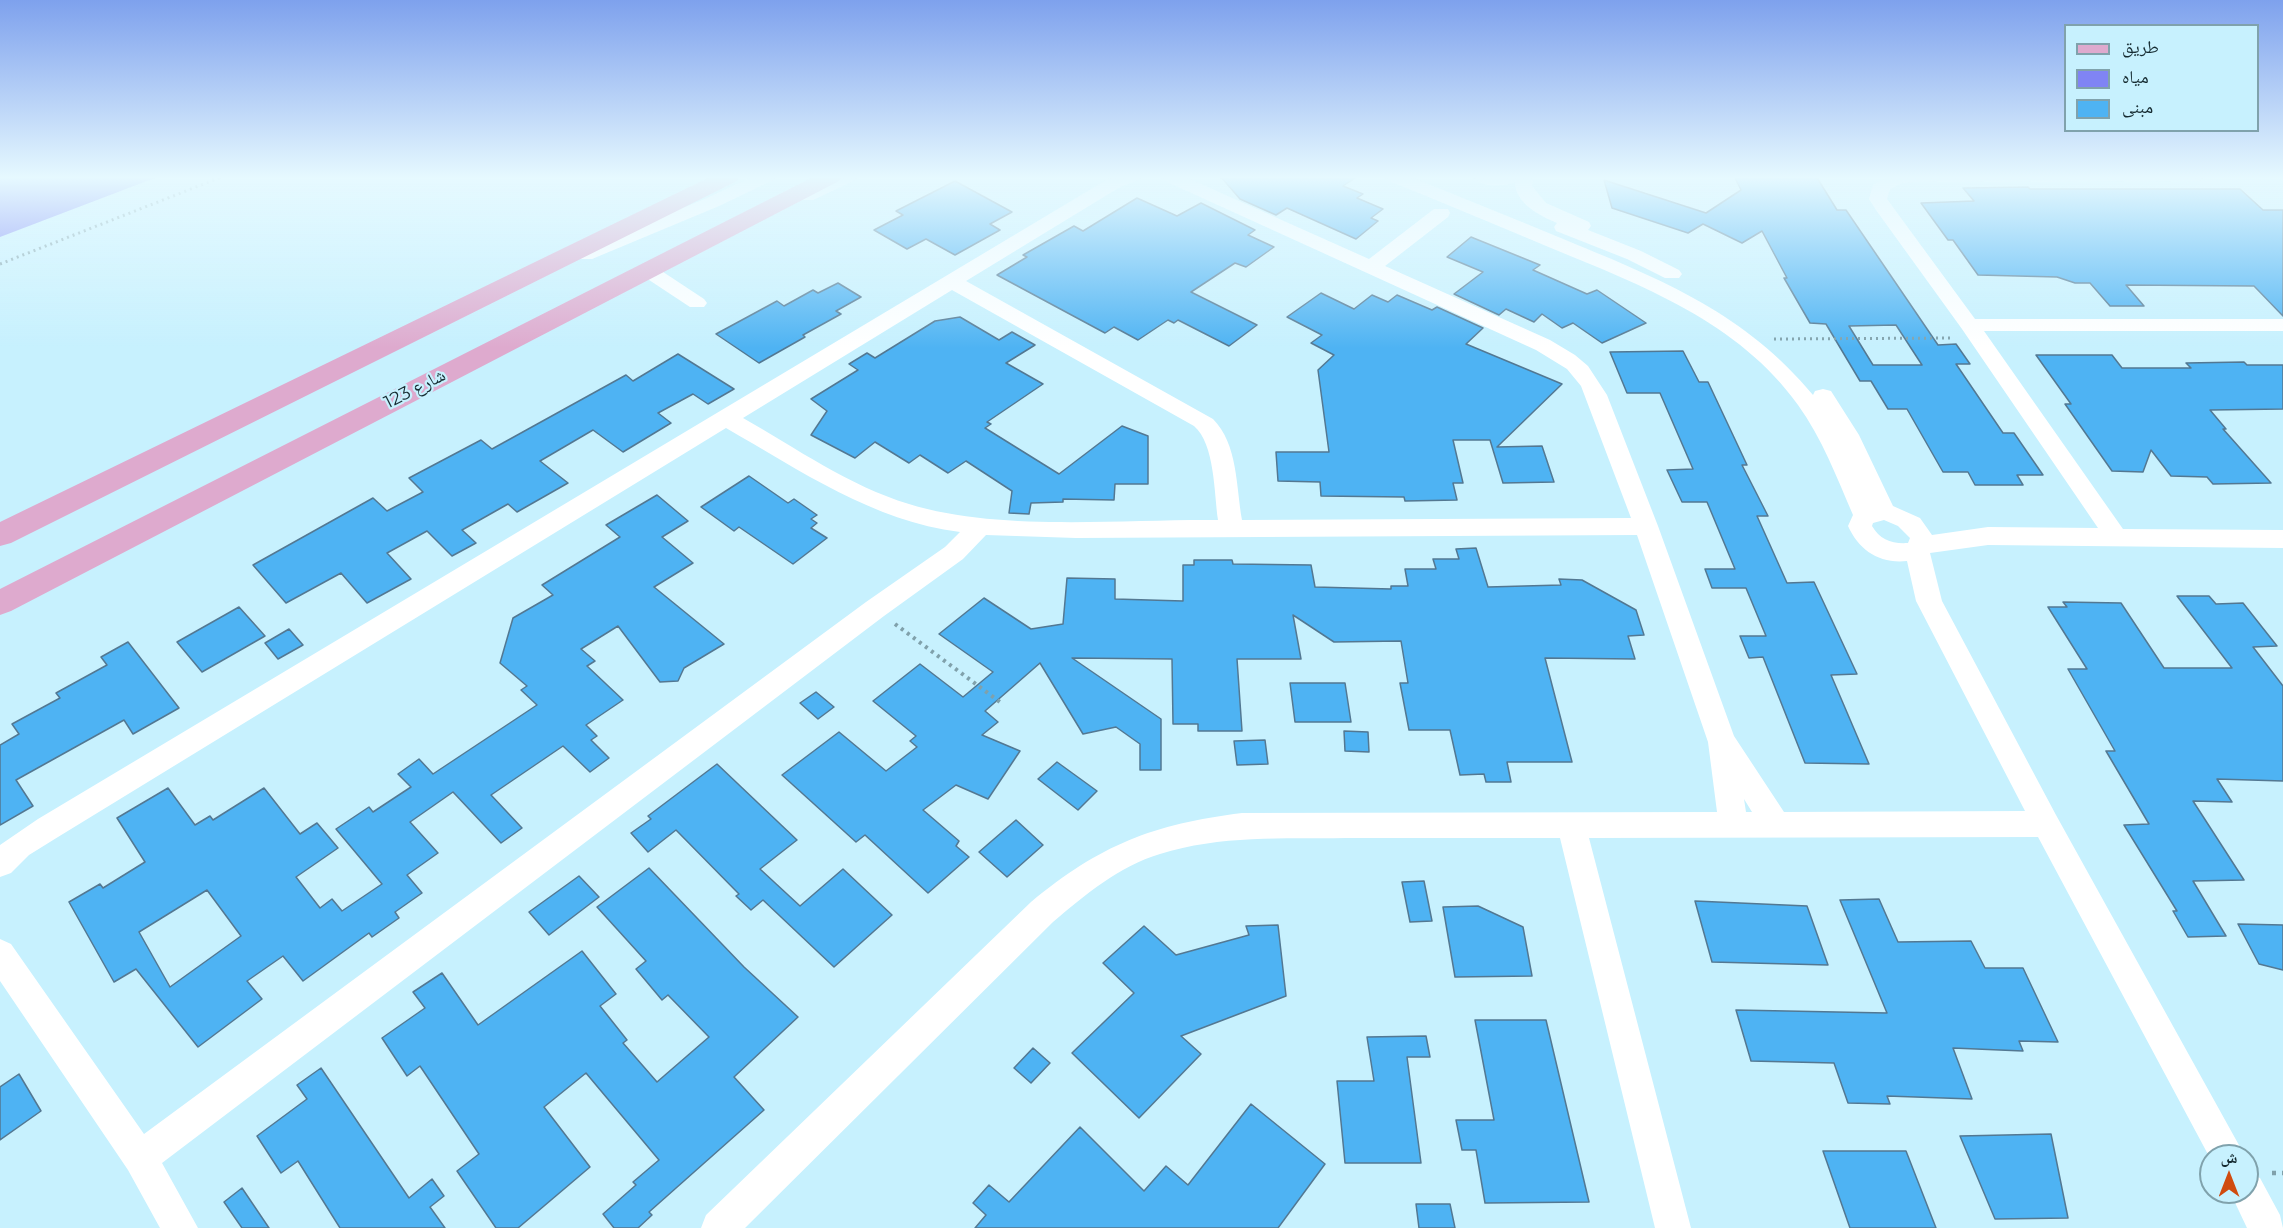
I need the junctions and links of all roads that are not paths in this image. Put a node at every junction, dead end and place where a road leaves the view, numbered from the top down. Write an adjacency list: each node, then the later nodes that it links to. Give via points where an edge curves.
1 (611, 233): 17 (main road)
2 (637, 233): 17 (street)
3 (718, 233): 12 (main road, شارع 123)
4 (723, 233): 12 (street)
5 (1032, 233): 16 (street)
6 (1294, 233): 14 (street)
7 (1415, 233): 14 (street)
8 (1532, 233): 22 (street, via 1688,300 1742,337 1773,363 1811,408)
9 (1580, 233): 13 (street)
10 (1600, 233): 13 (street)
11 (1903, 233): 20 (street)
12 (697, 244): 15 (main road, شارع 123)
13 (1634, 255): 22 (street, via 1722,303 1771,339 1800,369 1848,435)
14 (1370, 268): 25 (street, via 1543,345 1578,367 1590,381)
15 (647, 270): 18 (street); 35 (main road, شارع 123)
16 (952, 282): 21 (street); 26 (street, via 1209,426 1219,447)
17 (493, 291): 27 (main road)
18 (696, 303)
19 (2283, 325): 20 (street)
20 (1974, 331): 29 (street)
21 (726, 418): 23 (street, via 859,493 890,507); 41 (street, via 48,828)
22 (1885, 516): 28 (street); 31 (street, via 1861,520 1867,540); 32 (street, via 1919,531)
23 (955, 522): 24 (street); 33 (street)
24 (980, 526): 26 (street); 33 (street, via 954,554)
25 (1646, 526): 26 (street); 36 (street)
26 (1231, 529)
27 (0, 535)
28 (1988, 536): 29 (street); 32 (street)
29 (2117, 538): 30 (street)
30 (2283, 539)
31 (1875, 546): 32 (street, via 1898,553); 34 (street, via 1905,572)
32 (1919, 547): 34 (street)
33 (926, 572): 44 (street)
34 (1929, 601): 37 (street)
35 (0, 603)
36 (1722, 742): 39 (street); 40 (street)
37 (2046, 824): 40 (street); 43 (street)
38 (1571, 825): 39 (street); 47 (street, via 1242,826 1187,833 1114,858 1076,882 1042,912); 48 (street)
39 (1733, 825): 40 (street)
40 (1776, 825)
41 (0, 864)
42 (0, 954): 44 (street)
43 (2221, 1144)
44 (140, 1158): 46 (street)
45 (2254, 1204): 49 (street)
46 (180, 1228)
47 (718, 1228)
48 (1673, 1228)
49 (2267, 1228)

